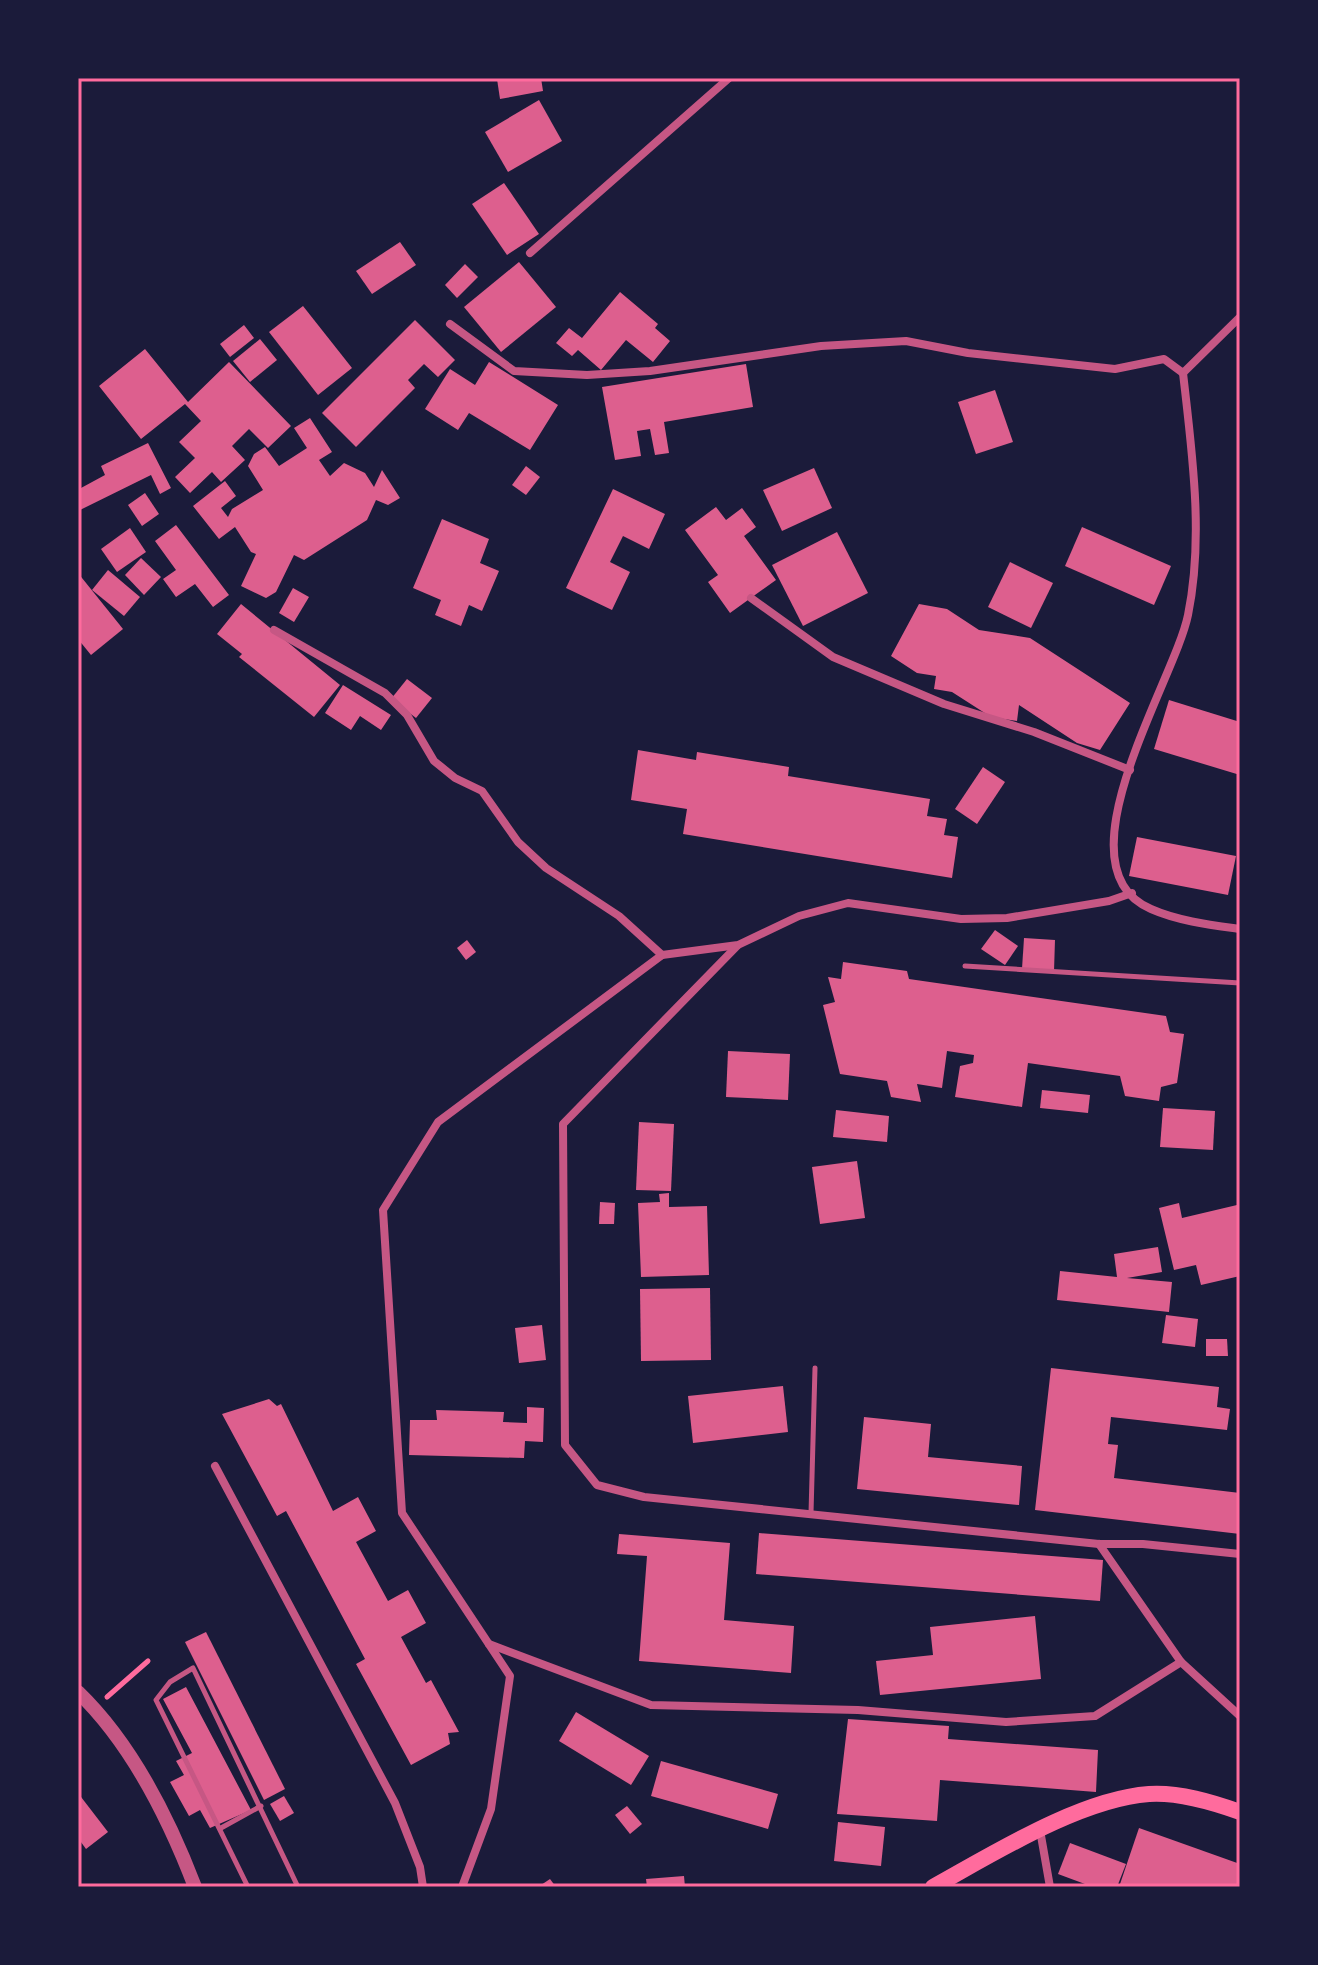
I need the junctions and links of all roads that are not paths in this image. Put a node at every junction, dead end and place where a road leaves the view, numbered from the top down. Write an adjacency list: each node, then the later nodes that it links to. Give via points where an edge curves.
1 (729, 78): 2 (street)
2 (530, 253)
3 (1240, 317): 5 (street)
4 (450, 324): 5 (street, via 514,371 650,371 821,346 906,341 1115,369 1164,359)
5 (1183, 373): 8 (street, via 1195,536 1188,617)
6 (751, 598): 8 (street, via 833,657 944,704)
7 (274, 630): 12 (street, via 385,693 407,715 434,761 482,791 518,842 546,868 619,916)
8 (1130, 770): 9 (street, via 1111,845 1121,883)
9 (1132, 893): 10 (street, via 1149,909); 11 (street, via 1007,918 961,919 848,903 799,916)
10 (1240, 929)
11 (738, 945): 12 (street); 17 (street, via 563,1124 565,1445 597,1485 644,1497)
12 (662, 955): 20 (street, via 438,1122 383,1210 402,1513)
13 (965, 966): 14 (lane)
14 (1240, 983)
15 (815, 1368): 17 (lane)
16 (215, 1466): 31 (street, via 395,1803)
17 (811, 1513): 18 (street)
18 (1099, 1544): 19 (street); 21 (street)
19 (1240, 1554)
20 (488, 1644): 21 (street, via 651,1705 858,1710 1006,1722 1095,1716); 32 (street, via 510,1676 491,1809)
21 (1181, 1662): 23 (street)
22 (78, 1692): 28 (street, via 95,1708 146,1783)
23 (1240, 1716)
24 (261, 1806): 26 (lane); 26 (lane, via 193,1668 170,1682 156,1700); 30 (lane)
25 (1240, 1812): 27 (main road, via 1211,1802 1150,1794)
26 (221, 1828): 29 (lane)
27 (1040, 1829): 33 (main road); 34 (street)
28 (195, 1887)
29 (248, 1887)
30 (298, 1887)
31 (423, 1887)
32 (462, 1887)
33 (933, 1887)
34 (1050, 1887)

